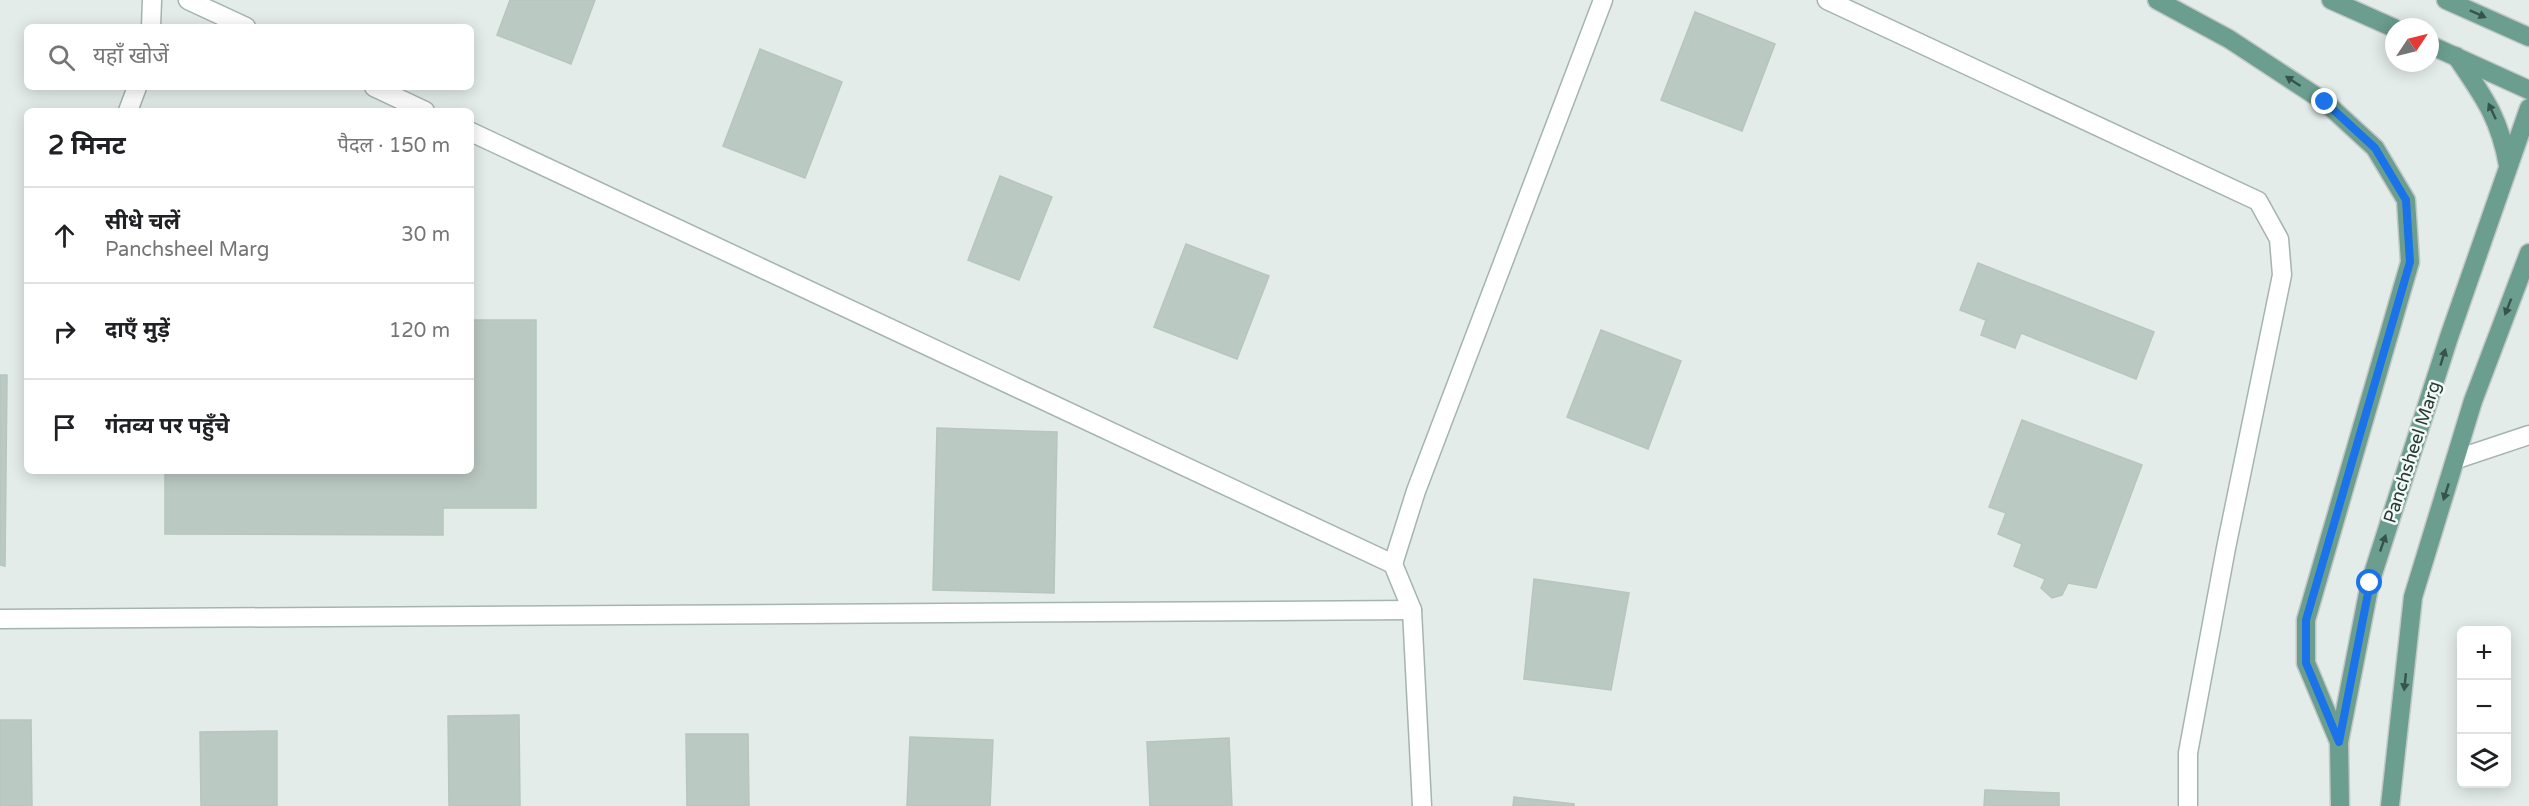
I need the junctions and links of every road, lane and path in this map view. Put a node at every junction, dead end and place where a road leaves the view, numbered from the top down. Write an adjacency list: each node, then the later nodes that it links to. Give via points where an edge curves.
1 (152, 0): 8 (street)
2 (188, 0): 9 (street)
3 (1603, 0): 25 (street, via 1416,491)
4 (1827, 0): 30 (street, via 2258,201 2279,239 2282,275 2188,753)
5 (2157, 0): 28 (main road, one-way to 5, via 2306,663 2306,620 2410,262 2406,200 2375,148 2325,102 2229,39)
6 (2331, 0): 10 (main road)
7 (2446, 0): 11 (main road, one-way to 11)
8 (151, 24)
9 (240, 24)
10 (2385, 24)
11 (2529, 37)
12 (2439, 49): 13 (main road)
13 (2456, 56): 16 (main road); 21 (main road, one-way to 13, via 2503,135 2488,103)
14 (136, 90): 17 (street)
15 (380, 90): 18 (street)
16 (2529, 90)
17 (129, 108)
18 (419, 108)
19 (2529, 108): 21 (main road, Panchsheel Marg)
20 (474, 133): 25 (street)
21 (2508, 167): 28 (main road, Panchsheel Marg, one-way to 21, via 2370,583)
22 (2527, 262): 24 (main road, one-way to 24, via 2473,401)
23 (2529, 435): 24 (street)
24 (2457, 459): 32 (main road, one-way to 32, via 2413,597)
25 (1393, 564): 26 (street)
26 (1412, 610): 27 (street); 29 (street)
27 (0, 619)
28 (2339, 742): 31 (main road, Panchsheel Marg)
29 (1422, 806)
30 (2188, 806)
31 (2340, 806)
32 (2390, 806)

